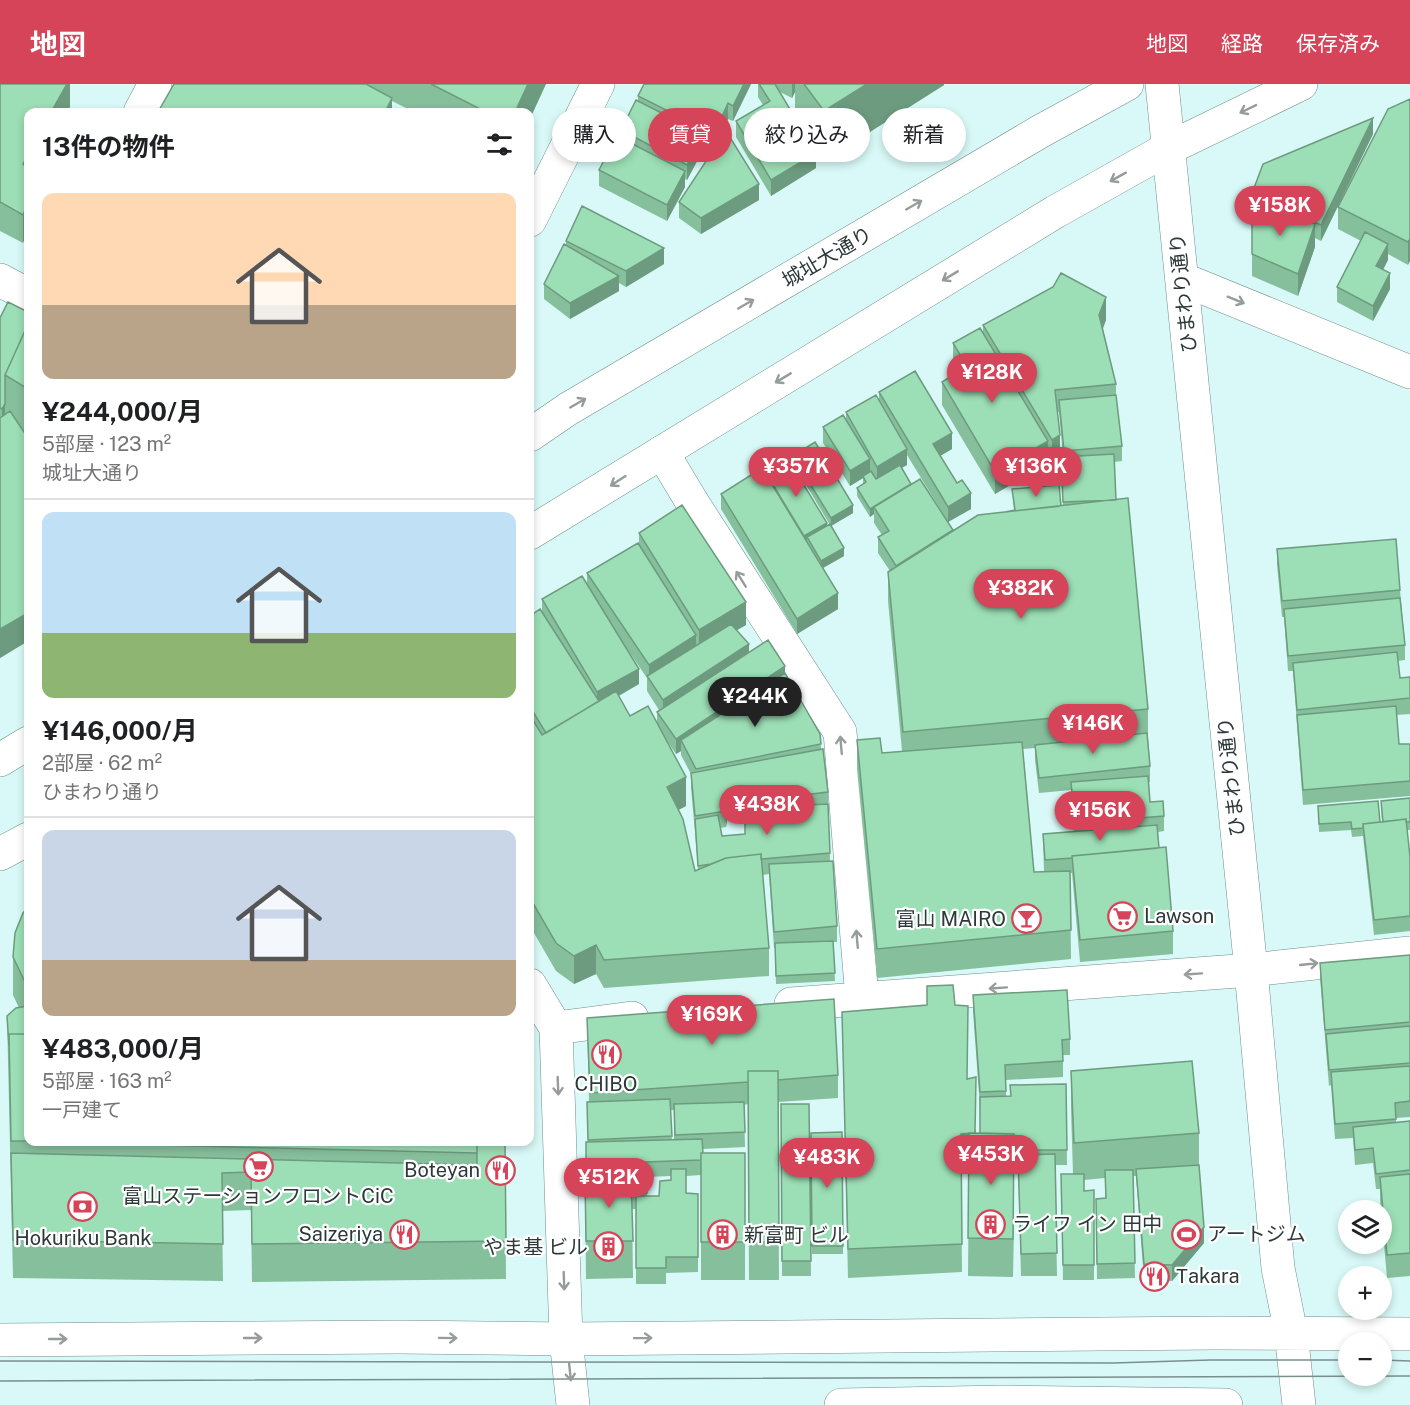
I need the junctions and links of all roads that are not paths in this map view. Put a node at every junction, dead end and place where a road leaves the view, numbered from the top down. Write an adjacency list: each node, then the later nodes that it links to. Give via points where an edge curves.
1 (155, 84): 6 (street)
2 (598, 84): 8 (street)
3 (1127, 84): 13 (street, 城址大通り, one-way to 3, via 1030,137)
4 (1162, 84): 7 (street, ひまわり通り)
5 (1301, 84): 7 (street, one-way to 7)
6 (142, 108)
7 (1169, 148): 9 (street, ひまわり通り); 14 (street, one-way to 14, via 1055,212)
8 (534, 212)
9 (1182, 279): 12 (street, one-way to 12); 21 (street, ひまわり通り)
10 (0, 280): 11 (street)
11 (24, 293)
12 (1410, 372)
13 (534, 432)
14 (662, 452): 15 (street, one-way to 15); 23 (street, one-way to 14, via 840,732)
15 (534, 532)
16 (24, 745): 17 (street)
17 (0, 760)
18 (24, 841): 19 (street)
19 (0, 854)
20 (1410, 953): 21 (street, one-way to 20)
21 (1251, 970): 23 (street, one-way to 23); 27 (street, ひまわり通り, via 1278,1268)
22 (534, 992): 26 (street)
23 (862, 998): 24 (street)
24 (766, 1006)
25 (660, 1015): 26 (street)
26 (556, 1028): 29 (street, one-way to 29)
27 (1291, 1333): 28 (street); 29 (street, one-way to 27); 35 (street, ひまわり通り)
28 (1410, 1334)
29 (566, 1339): 30 (street, one-way to 29); 32 (street, one-way to 32)
30 (0, 1340)
31 (1004, 1404): 33 (street); 34 (street)
32 (573, 1405)
33 (841, 1405)
34 (1226, 1405)
35 (1299, 1405)

